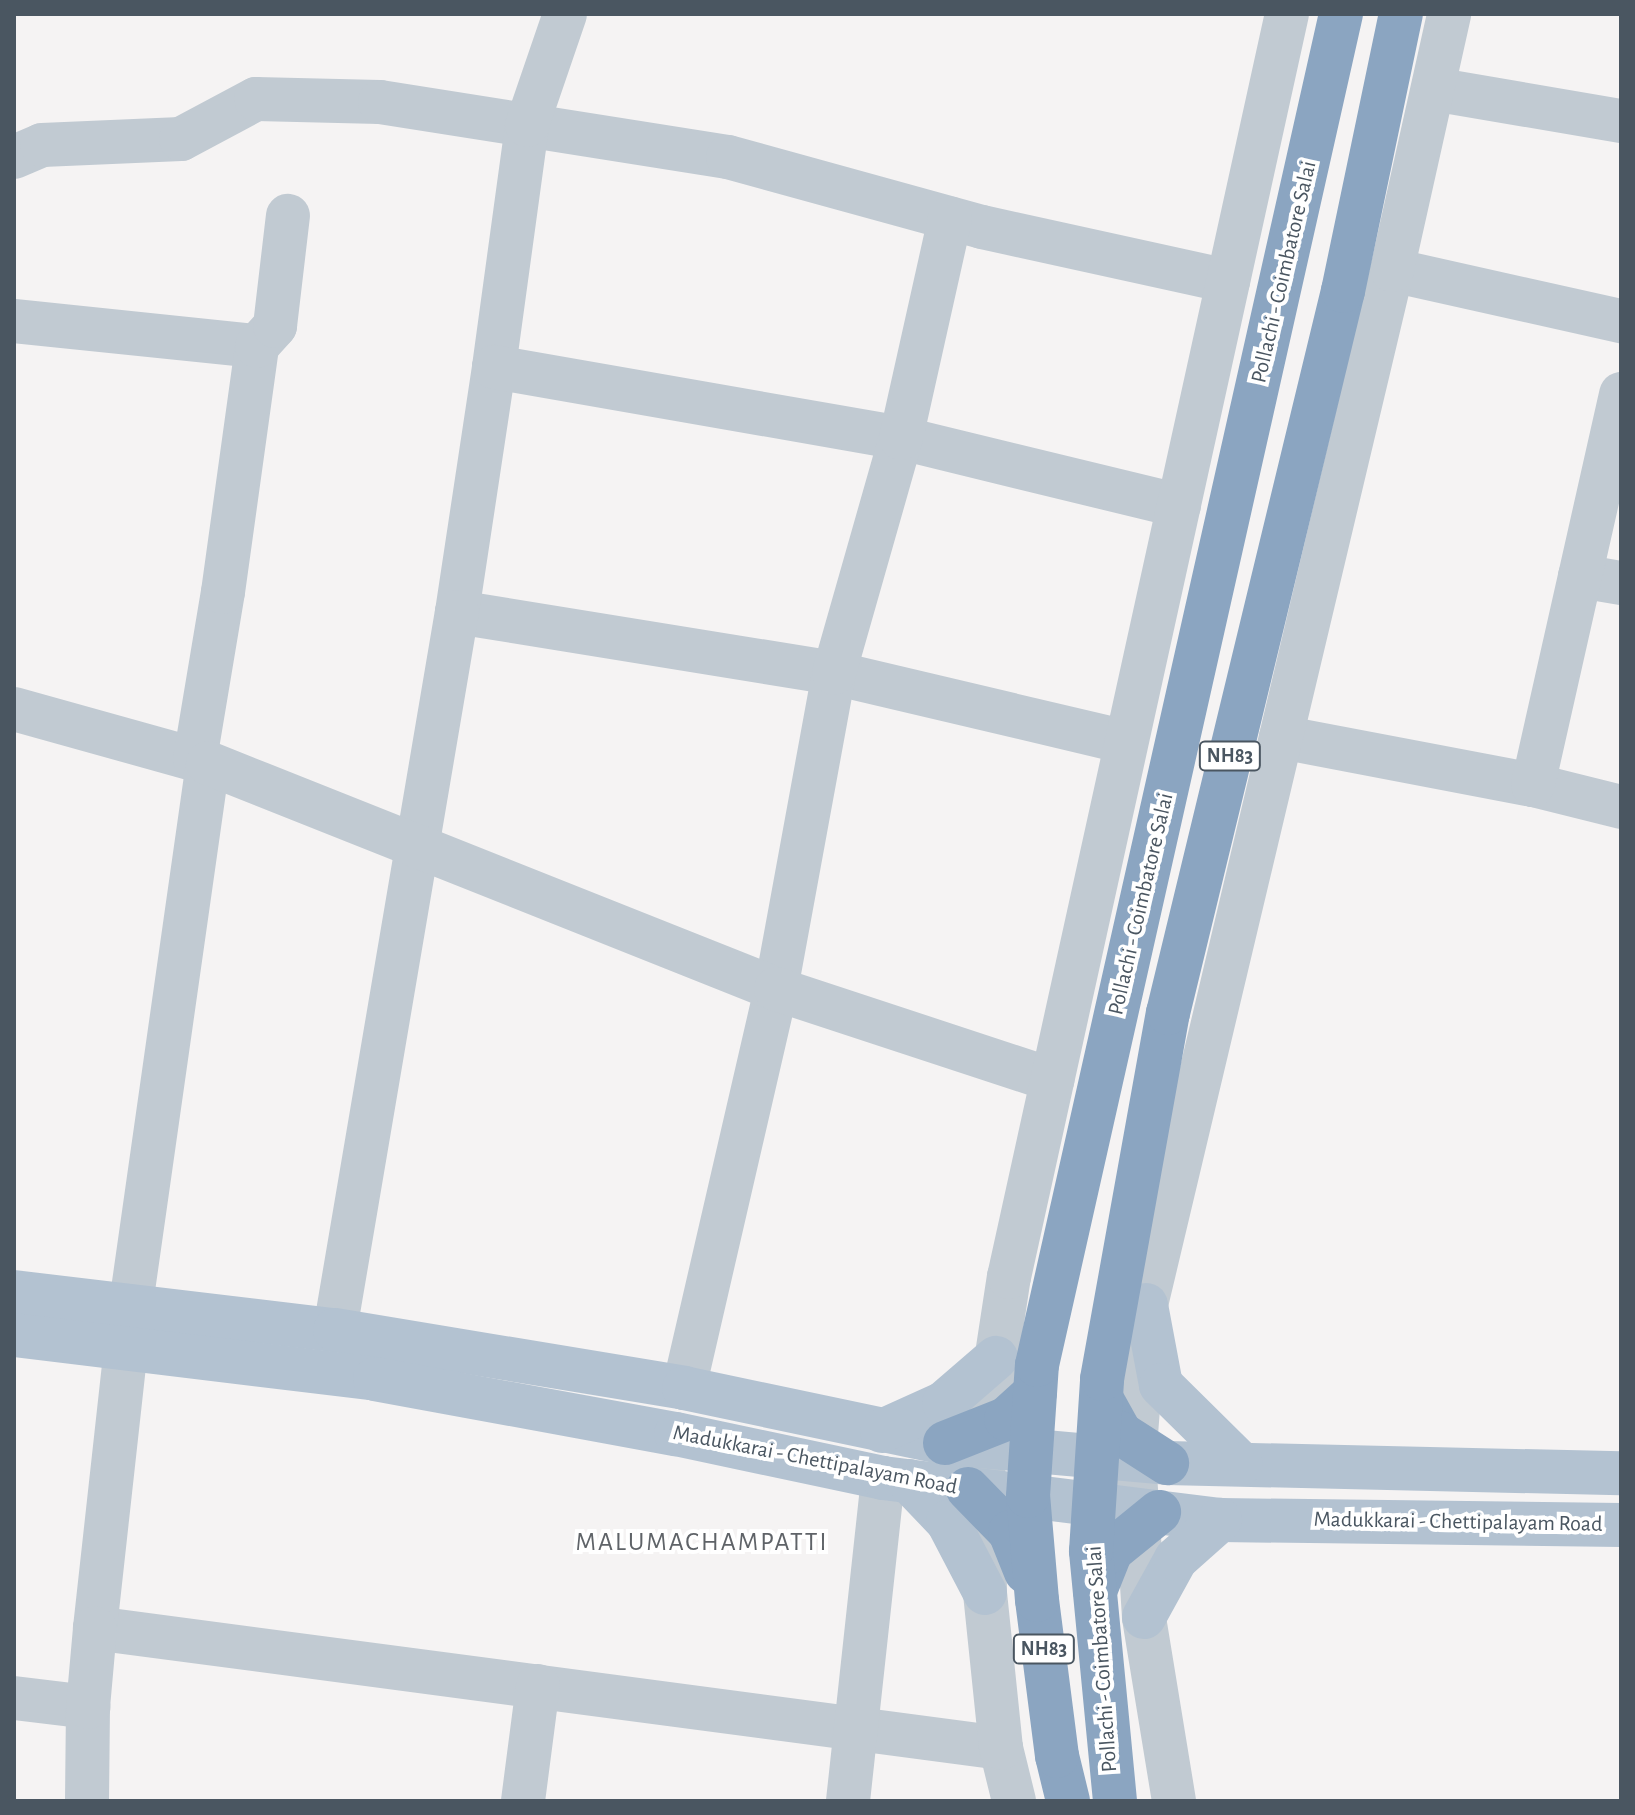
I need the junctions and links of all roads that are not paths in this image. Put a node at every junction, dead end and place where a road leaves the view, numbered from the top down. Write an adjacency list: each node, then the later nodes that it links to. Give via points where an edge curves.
1 (565, 14): 8 (street)
2 (1287, 14): 13 (street)
3 (1341, 14): 41 (highway, Pollachi - Coimbatore Salai / NH83, via 1037,1365)
4 (1401, 14): 45 (highway, Pollachi - Coimbatore Salai / NH83, via 1343,291 1168,1013 1102,1379 1102,1400)
5 (1449, 14): 6 (street)
6 (1433, 89): 7 (street); 12 (street)
7 (1621, 121)
8 (527, 125): 9 (street, via 380,102 256,99 181,139 42,145); 11 (street, via 728,157); 17 (street)
9 (14, 157)
10 (288, 216): 16 (street, via 275,326)
11 (950, 218): 13 (street); 19 (street)
12 (1392, 270): 15 (street); 25 (street)
13 (1228, 281): 20 (street)
14 (14, 321): 16 (street)
15 (1621, 321)
16 (257, 346): 27 (street)
17 (494, 367): 19 (street); 22 (street)
18 (1621, 394): 21 (street)
19 (901, 438): 20 (street); 23 (street)
20 (1179, 506): 26 (street)
21 (1601, 580): 28 (street)
22 (457, 612): 23 (street); 30 (street)
23 (834, 673): 26 (street); 31 (street)
24 (14, 709): 27 (street)
25 (1281, 737): 28 (street); 35 (street)
26 (1126, 742): 32 (street)
27 (202, 761): 30 (street); 34 (street)
28 (1533, 785): 29 (street)
29 (1621, 807)
30 (419, 846): 31 (street); 36 (street)
31 (776, 989): 32 (street); 40 (street)
32 (1052, 1080): 39 (street)
33 (14, 1292): 34 (main road, Madukkarai - Chettipalayam Road)
34 (131, 1304): 36 (main road, Madukkarai - Chettipalayam Road); 38 (street)
35 (1146, 1305): 45 (street); 46 (main road, via 1161,1385)
36 (335, 1330): 40 (main road, Madukkarai - Chettipalayam Road)
37 (14, 1335): 38 (main road, Madukkarai - Chettipalayam Road)
38 (126, 1347): 48 (main road, Madukkarai - Chettipalayam Road, via 375,1379); 59 (street)
39 (996, 1358): 42 (main road, via 944,1403); 43 (street)
40 (684, 1388): 42 (main road, Madukkarai - Chettipalayam Road)
41 (1035, 1393): 43 (highway, via 1006,1419); 44 (highway, Pollachi - Coimbatore Salai / NH83)
42 (882, 1431): 43 (main road, Madukkarai - Chettipalayam Road)
43 (971, 1438): 44 (main road, Madukkarai - Chettipalayam Road); 49 (street)
44 (1031, 1450): 45 (main road, Madukkarai - Chettipalayam Road); 50 (highway, Pollachi - Coimbatore Salai / NH83)
45 (1134, 1456): 46 (main road, Madukkarai - Chettipalayam Road); 51 (highway, Pollachi - Coimbatore Salai / NH83); 52 (street)
46 (1241, 1464): 47 (main road, Madukkarai - Chettipalayam Road)
47 (1621, 1473)
48 (896, 1480): 49 (main road, Madukkarai - Chettipalayam Road); 56 (main road, via 948,1522); 63 (street)
49 (979, 1495): 50 (main road, Madukkarai - Chettipalayam Road); 56 (street); 57 (highway, via 1010,1532)
50 (1028, 1496): 51 (main road, Madukkarai - Chettipalayam Road); 57 (highway, Pollachi - Coimbatore Salai / NH83)
51 (1095, 1505): 52 (main road, Madukkarai - Chettipalayam Road); 55 (highway, Pollachi - Coimbatore Salai / NH83)
52 (1146, 1516): 53 (main road, Madukkarai - Chettipalayam Road); 55 (highway, via 1111,1551); 58 (street)
53 (1220, 1520): 54 (main road, Madukkarai - Chettipalayam Road); 58 (main road, via 1176,1559)
54 (1621, 1525)
55 (1095, 1592): 70 (highway, Pollachi - Coimbatore Salai / NH83)
56 (985, 1593): 64 (street)
57 (1037, 1600): 69 (highway, Pollachi - Coimbatore Salai / NH83, via 1057,1756)
58 (1144, 1617): 71 (street)
59 (95, 1628): 60 (street); 62 (street)
60 (538, 1686): 63 (street); 66 (street)
61 (14, 1698): 62 (street)
62 (88, 1707): 65 (street)
63 (856, 1728): 64 (street); 67 (street)
64 (1001, 1748): 68 (street)
65 (87, 1801)
66 (523, 1801)
67 (848, 1801)
68 (1014, 1801)
69 (1068, 1801)
70 (1115, 1801)
71 (1174, 1801)

